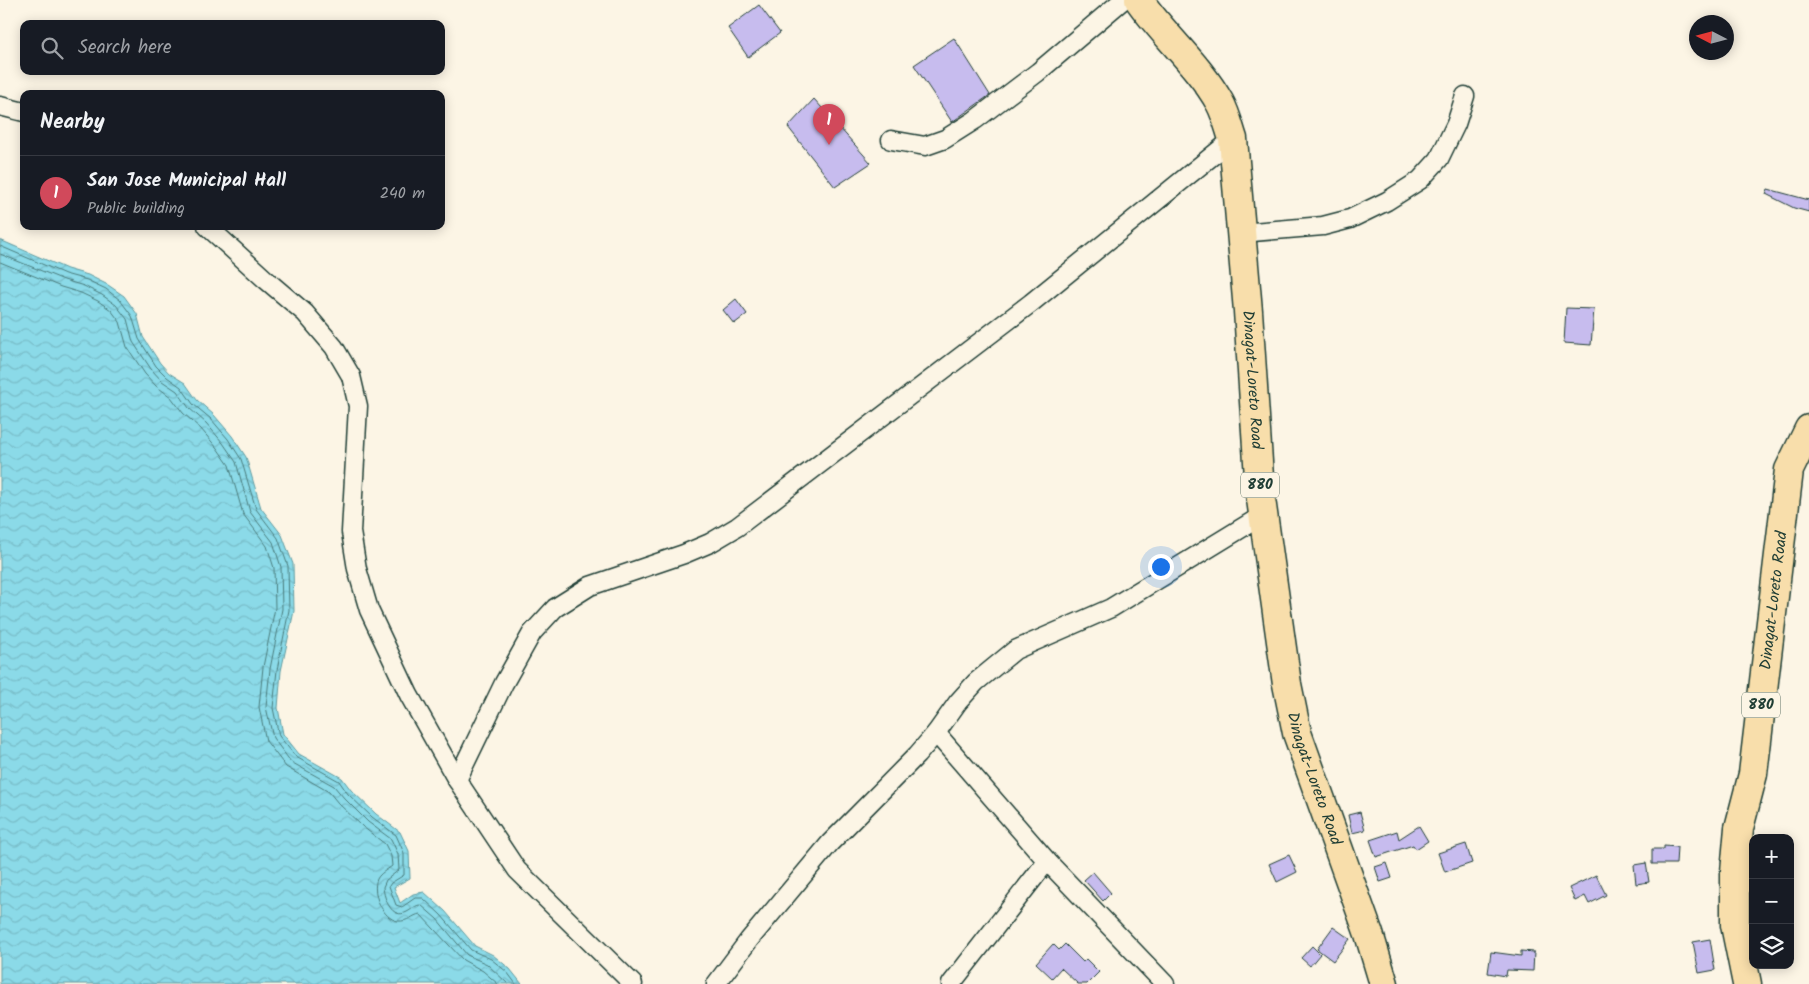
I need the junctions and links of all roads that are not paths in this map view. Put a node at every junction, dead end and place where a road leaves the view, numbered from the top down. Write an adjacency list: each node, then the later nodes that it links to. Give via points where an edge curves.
1 (1123, 0): 7 (street, via 1038,72 945,139 925,146)
2 (1139, 0): 6 (main road, Dinagat-Loreto Road / 880, via 1208,84 1228,120)
3 (1465, 96): 9 (street, via 1439,159 1420,180 1387,201 1350,219 1323,226)
4 (0, 106): 5 (street)
5 (20, 111)
6 (1232, 139): 9 (main road, Dinagat-Loreto Road / 880); 13 (street, via 1031,303 737,527 684,554 590,586 555,608 532,633 504,682)
7 (891, 140)
8 (211, 230): 13 (street, via 305,313 334,347 351,376 358,406 351,532 357,569 369,610 409,695)
9 (1241, 233): 11 (main road, Dinagat-Loreto Road / 880)
10 (1809, 429): 20 (main road, Dinagat-Loreto Road / 880, via 1789,470 1753,774 1739,828 1735,925)
11 (1263, 515): 12 (street, via 1111,608 1015,650 976,682); 19 (main road, Dinagat-Loreto Road / 880, via 1297,733)
12 (936, 733): 14 (street); 16 (street, via 830,843)
13 (457, 780): 15 (street, via 518,870)
14 (1047, 861): 17 (street); 18 (street)
15 (633, 984)
16 (716, 984)
17 (951, 984)
18 (1165, 984)
19 (1384, 984)
20 (1747, 984)

